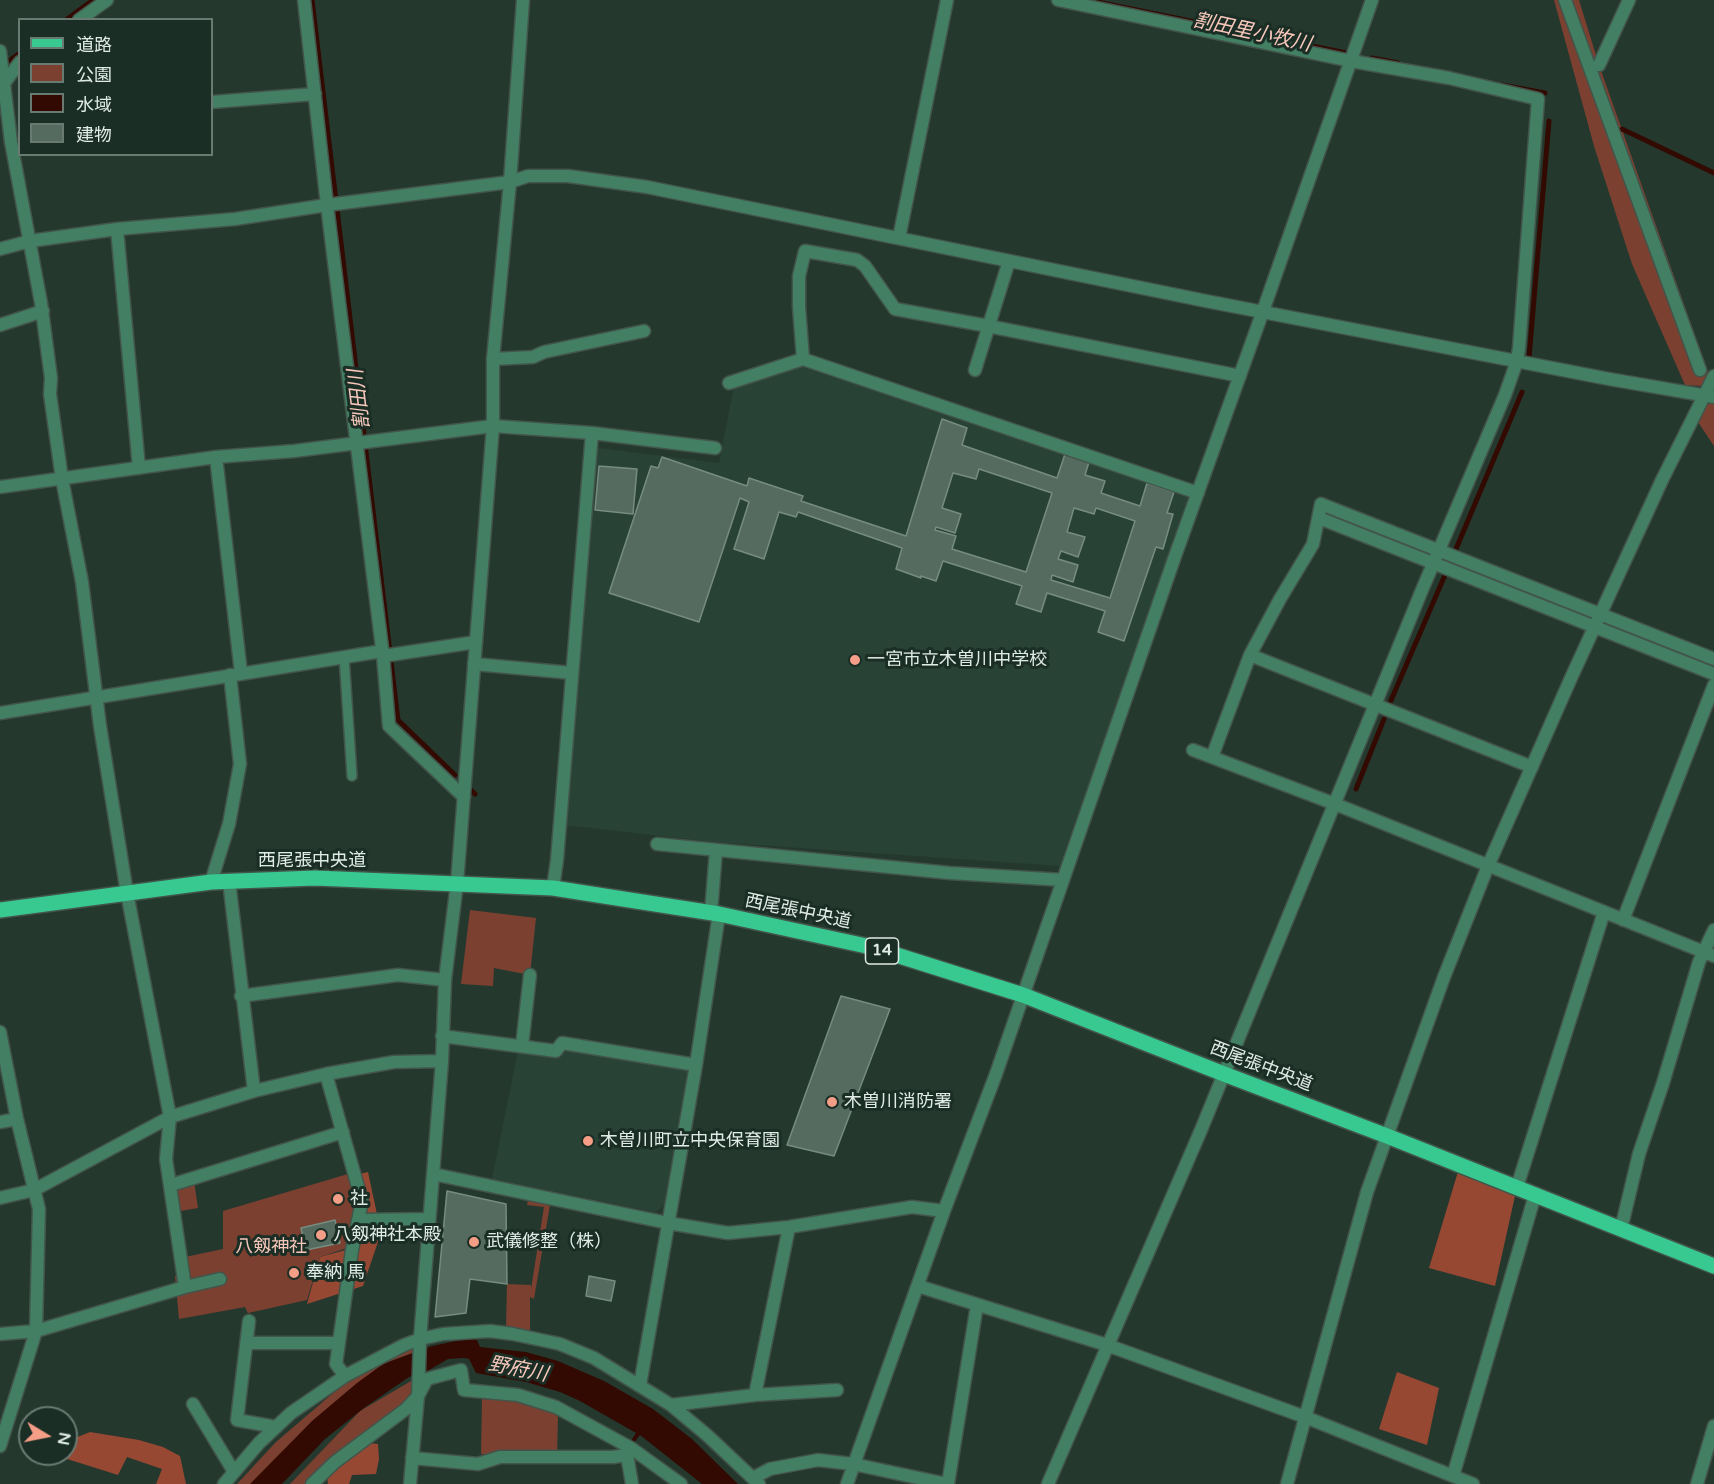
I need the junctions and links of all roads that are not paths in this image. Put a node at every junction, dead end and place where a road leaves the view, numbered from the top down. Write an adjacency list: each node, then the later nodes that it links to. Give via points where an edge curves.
1 (107, 0): 9 (street)
2 (304, 0): 15 (street)
3 (523, 0): 20 (street)
4 (947, 0): 23 (street)
5 (1058, 0): 11 (street)
6 (1372, 0): 11 (street)
7 (1565, 0): 36 (street)
8 (1629, 0): 13 (street)
9 (82, 18)
10 (0, 51): 14 (street)
11 (1351, 60): 28 (street); 34 (street, via 1538,99)
12 (18, 64): 14 (street)
13 (1599, 65)
14 (4, 82): 18 (street)
15 (315, 94): 16 (street); 21 (street)
16 (213, 102)
17 (0, 120): 18 (street)
18 (16, 141)
19 (18, 156): 24 (street)
20 (510, 182): 21 (street); 23 (street, via 528,176 605,180); 32 (street)
21 (333, 205): 22 (street, via 235,219); 43 (street)
22 (117, 229): 24 (street); 46 (street)
23 (899, 238): 26 (street)
24 (30, 241): 25 (street); 27 (street)
25 (0, 249)
26 (1009, 261): 28 (street); 30 (street)
27 (43, 311): 29 (street); 47 (street)
28 (1263, 312): 34 (street); 37 (street)
29 (0, 326)
30 (988, 326): 33 (street, via 895,309 857,260 805,251 799,276); 35 (street); 37 (street)
31 (644, 331): 32 (street, via 533,357)
32 (493, 359): 41 (street)
33 (803, 359): 39 (street); 49 (street)
34 (1516, 361): 40 (street); 51 (street)
35 (975, 370)
36 (1700, 370)
37 (1240, 376): 49 (street)
38 (1714, 376): 40 (street)
39 (729, 383)
40 (1709, 396): 53 (street, via 1662,480)
41 (493, 426): 42 (street); 43 (street); 54 (street)
42 (592, 433): 44 (street); 60 (street)
43 (362, 443): 45 (street); 55 (street)
44 (715, 448)
45 (216, 457): 46 (street); 61 (street)
46 (139, 468): 47 (street)
47 (62, 479): 48 (street); 64 (street, via 82,582)
48 (0, 488)
49 (1198, 493): 76 (street)
50 (1318, 518): 51 (street, via 1321,504); 52 (street); 56 (street, via 1313,544)
51 (1439, 550): 52 (street); 53 (street)
52 (1434, 563): 53 (street); 65 (street)
53 (1598, 621): 58 (street); 62 (street); 69 (street)
54 (476, 642): 55 (street); 59 (street)
55 (387, 654): 57 (street); 71 (street, via 389,726)
56 (1250, 655): 65 (street); 68 (street)
57 (344, 656): 61 (street); 70 (lane)
58 (1714, 659)
59 (474, 664): 60 (street); 71 (street)
60 (572, 673): 80 (street)
61 (236, 674): 64 (street); 78 (street, via 240,764 229,824)
62 (1714, 674)
63 (1714, 685): 85 (street)
64 (97, 698): 66 (street); 81 (street)
65 (1376, 704): 69 (street); 72 (street)
66 (0, 713)
67 (1193, 750): 68 (street)
68 (1212, 757): 72 (street)
69 (1532, 767): 75 (street)
70 (352, 776)
71 (464, 797): 79 (street)
72 (1335, 804): 75 (street); 98 (street)
73 (657, 844): 74 (street)
74 (716, 850): 76 (street); 84 (street)
75 (1488, 866): 83 (street); 104 (street)
76 (1064, 880): 90 (street)
77 (229, 881): 78 (main road, 西尾張中央道 / 14); 79 (main road, 西尾張中央道 / 14, via 315,878); 91 (street)
78 (211, 882): 81 (main road, 西尾張中央道 / 14)
79 (457, 883): 80 (main road, 西尾張中央道 / 14); 89 (street)
80 (553, 888): 84 (main road, 西尾張中央道 / 14)
81 (127, 893): 82 (main road, 西尾張中央道 / 14); 100 (street)
82 (0, 910)
83 (1604, 912): 85 (street); 107 (street)
84 (715, 914): 90 (main road, 西尾張中央道 / 14, via 871,947); 96 (street)
85 (1623, 920): 87 (street)
86 (1714, 930): 87 (street)
87 (1709, 954): 116 (street, via 1699,962 1639,1154)
88 (530, 975): 94 (street)
89 (445, 980): 91 (street, via 398,975); 93 (street)
90 (1023, 995): 98 (main road, 西尾張中央道 / 14); 111 (street)
91 (242, 996): 99 (street)
92 (0, 1032): 101 (street)
93 (442, 1036): 94 (street); 95 (street)
94 (522, 1046): 96 (street, via 556,1051 562,1043)
95 (442, 1061): 97 (street, via 394,1062); 105 (street)
96 (696, 1065): 114 (street)
97 (326, 1074): 99 (street); 103 (street)
98 (1224, 1074): 104 (main road, 西尾張中央道 / 14); 128 (street)
99 (254, 1091): 100 (street)
100 (170, 1117): 106 (street, via 166,1159); 108 (street)
101 (17, 1119): 102 (street); 108 (street)
102 (0, 1122)
103 (343, 1132): 106 (street); 113 (street, via 362,1201)
104 (1387, 1136): 107 (main road, 西尾張中央道 / 14); 136 (street, via 1367,1192)
105 (433, 1174): 112 (street); 114 (street)
106 (171, 1185): 120 (street)
107 (1517, 1187): 109 (main road, 西尾張中央道 / 14)
108 (34, 1190): 110 (street); 123 (street, via 39,1209)
109 (1535, 1194): 116 (main road, 西尾張中央道 / 14); 144 (street)
110 (0, 1198)
111 (944, 1211): 115 (street, via 912,1207); 119 (street)
112 (429, 1219): 113 (street); 127 (street)
113 (358, 1220): 126 (street)
114 (668, 1223): 115 (street, via 728,1233); 130 (street)
115 (789, 1227): 132 (street)
116 (1621, 1229): 117 (main road, 西尾張中央道 / 14)
117 (1714, 1266)
118 (220, 1279): 120 (street)
119 (918, 1286): 121 (street); 142 (street)
120 (185, 1287): 123 (street)
121 (977, 1305): 128 (street); 152 (street)
122 (249, 1321): 125 (street)
123 (36, 1331): 124 (street); 139 (street)
124 (0, 1334)
125 (248, 1342): 126 (street); 138 (street, via 237,1420)
126 (339, 1343): 129 (street, via 336,1364)
127 (420, 1343): 129 (street, via 404,1345); 130 (street, via 443,1334 513,1334 560,1344 594,1358); 133 (street)
128 (1107, 1345): 136 (street); 153 (street)
129 (345, 1376): 138 (street)
130 (640, 1385): 135 (street)
131 (837, 1390): 132 (street)
132 (755, 1395): 135 (street)
133 (418, 1396): 140 (street, via 426,1379 461,1370 464,1390 518,1395 556,1407); 141 (street); 147 (street)
134 (193, 1404): 143 (street)
135 (671, 1405): 145 (street)
136 (1305, 1417): 144 (street); 154 (street)
137 (1714, 1426): 156 (street)
138 (276, 1427): 143 (street)
139 (0, 1446)
140 (629, 1451): 141 (street, via 613,1457 500,1457 478,1464); 149 (street); 150 (street)
141 (412, 1458): 148 (street)
142 (853, 1464): 145 (street, via 818,1460 770,1469); 151 (street); 152 (street)
143 (234, 1472): 146 (street)
144 (1453, 1476): 155 (street)
145 (756, 1481)
146 (224, 1484)
147 (312, 1484)
148 (410, 1484)
149 (632, 1484)
150 (681, 1484)
151 (847, 1484)
152 (947, 1484)
153 (1048, 1484)
154 (1287, 1484)
155 (1473, 1484)
156 (1697, 1484)

